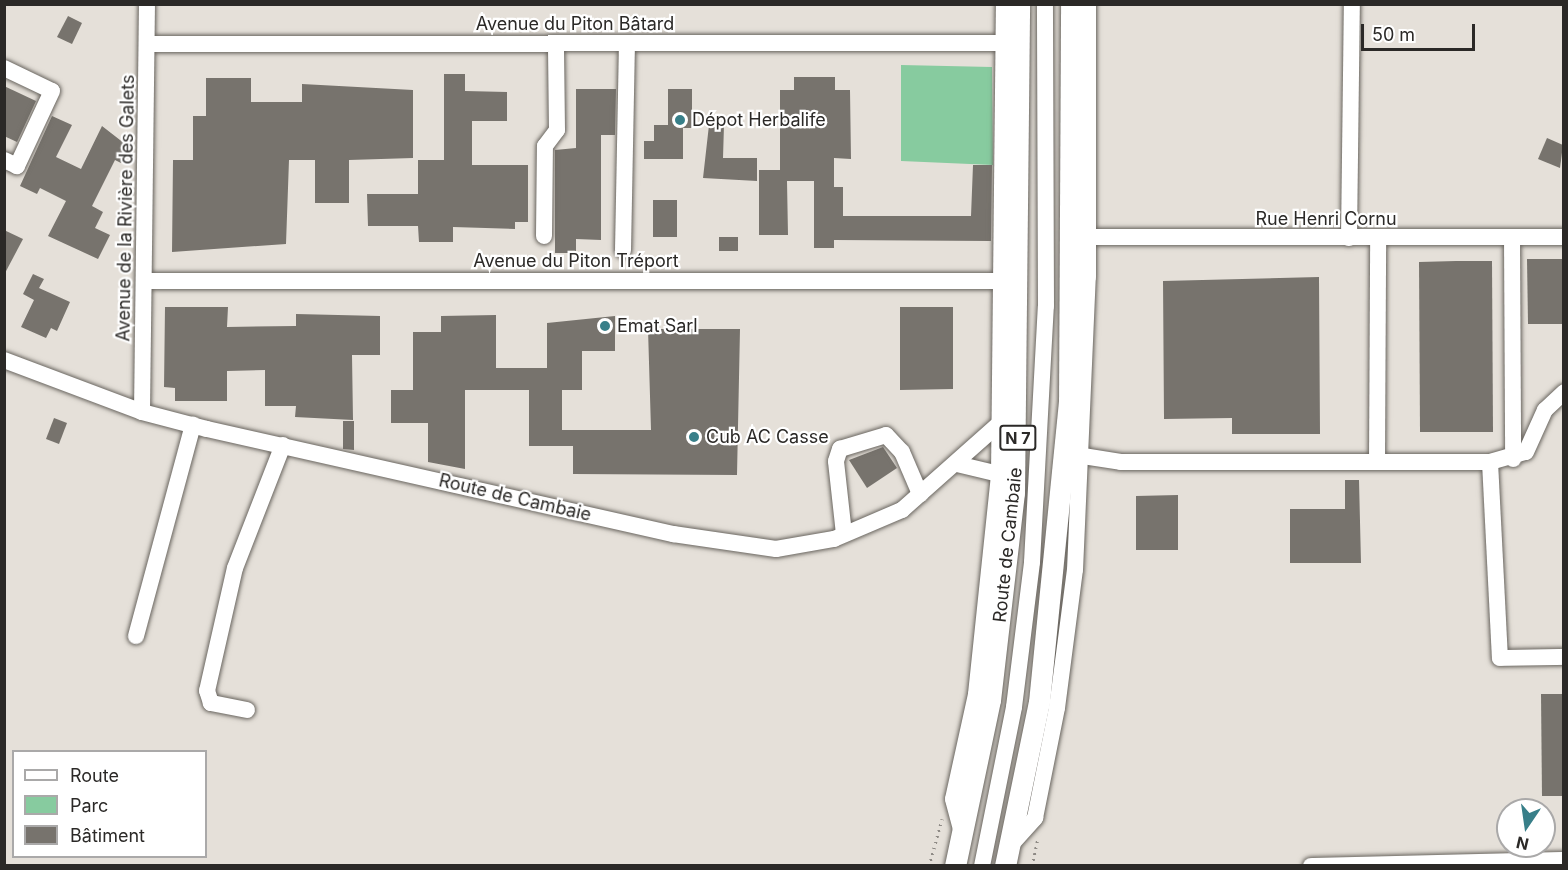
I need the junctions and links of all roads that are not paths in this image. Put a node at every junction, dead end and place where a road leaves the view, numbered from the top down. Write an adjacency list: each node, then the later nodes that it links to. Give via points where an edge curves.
1 (147, 4): 10 (street, Avenue de la Rivière des Galets)
2 (1004, 4): 9 (street)
3 (1019, 4): 40 (main road, Route de Cambaie / N 7, via 1014,493 990,700)
4 (1045, 4): 44 (street, via 1046,306 1032,562 1014,707)
5 (1071, 4): 41 (main road, via 1070,404 1039,702)
6 (1088, 4): 15 (street)
7 (1352, 4): 17 (street)
8 (627, 43): 9 (street, Avenue du Piton Bâtard); 11 (street, Avenue du Piton Bâtard); 20 (street)
9 (1004, 43): 22 (street)
10 (147, 44): 11 (street, Avenue du Piton Bâtard); 21 (street, Avenue de la Rivière des Galets)
11 (555, 44): 14 (street, via 557,130 545,146)
12 (4, 68): 13 (street, via 52,91 17,166)
13 (4, 160)
14 (544, 236)
15 (1088, 237): 17 (street, Rue Henri Cornu); 29 (street)
16 (1563, 237): 18 (street, Rue Henri Cornu)
17 (1349, 238): 19 (street, Rue Henri Cornu)
18 (1512, 238): 19 (street, Rue Henri Cornu); 30 (street)
19 (1378, 239): 31 (street)
20 (623, 250)
21 (147, 281): 22 (street, Avenue du Piton Tréport); 25 (street, Avenue de la Rivière des Galets)
22 (1004, 281): 26 (street)
23 (4, 360): 25 (street, Route de Cambaie)
24 (1563, 392): 30 (street, via 1545,410 1526,452)
25 (142, 412): 27 (street, Route de Cambaie)
26 (1000, 423): 33 (street, Route de Cambaie); 34 (street)
27 (193, 425): 28 (street, Route de Cambaie); 37 (street)
28 (283, 446): 36 (street, Route de Cambaie, via 673,534 776,549); 39 (street, via 235,568 207,691 212,703)
29 (1083, 456): 31 (street, via 1121,462); 41 (street, via 1058,708 1035,818)
30 (1513, 459): 32 (street)
31 (1377, 460): 32 (street)
32 (1490, 462): 38 (street, via 1500,658)
33 (957, 464): 34 (street); 35 (street, Route de Cambaie)
34 (999, 474): 40 (street, via 976,694 953,799)
35 (920, 494): 36 (street, Route de Cambaie, via 902,510); 36 (street, via 902,452 886,435 840,449 836,461)
36 (844, 534)
37 (136, 636)
38 (1563, 657)
39 (247, 710)
40 (962, 834): 43 (main road, Route de Cambaie / N 7)
41 (1008, 856)
42 (1563, 860): 45 (street)
43 (955, 866)
44 (982, 866)
45 (1311, 866)

